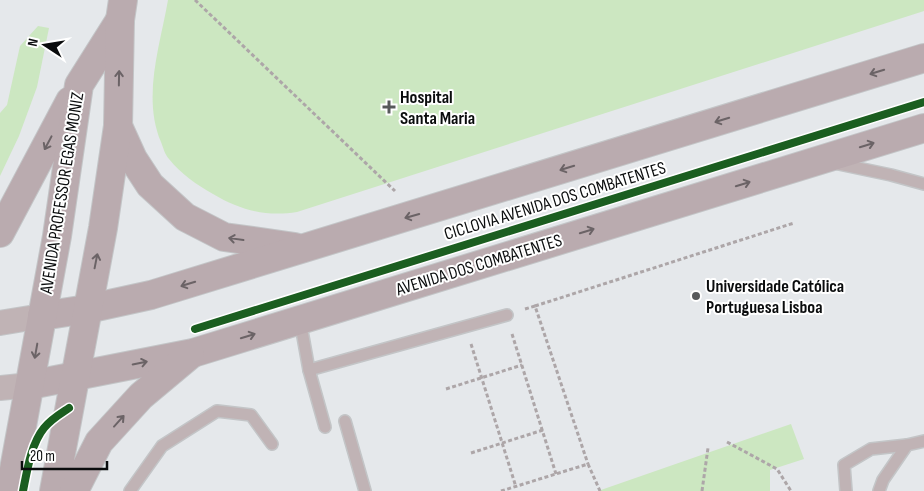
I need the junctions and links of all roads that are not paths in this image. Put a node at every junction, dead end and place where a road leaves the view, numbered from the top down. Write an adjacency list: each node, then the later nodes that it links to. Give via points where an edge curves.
1 (122, 10): 3 (main road, AVENIDA PROFESSOR EGAS MONIZ); 4 (main road, AVENIDA PROFESSOR EGAS MONIZ, one-way to 1)
2 (924, 58): 9 (main road, one-way to 9)
3 (80, 85): 8 (main road, one-way to 8); 12 (main road, AVENIDA PROFESSOR EGAS MONIZ)
4 (118, 126): 9 (main road, one-way to 4, via 224,237 185,216 150,185 133,159); 10 (main road, AVENIDA PROFESSOR EGAS MONIZ, one-way to 4)
5 (924, 128): 6 (main road, AVENIDA DOS COMBATENTES, one-way to 5)
6 (820, 160): 7 (lane); 13 (main road, AVENIDA DOS COMBATENTES, one-way to 6)
7 (924, 184)
8 (0, 233)
9 (301, 248): 10 (main road, one-way to 10, via 151,295)
10 (87, 309): 12 (main road); 17 (main road, AVENIDA PROFESSOR EGAS MONIZ)
11 (506, 315): 16 (lane)
12 (42, 316): 14 (street); 18 (main road, AVENIDA PROFESSOR EGAS MONIZ, one-way to 18)
13 (300, 320): 15 (main road, AVENIDA DOS COMBATENTES, one-way to 13); 16 (lane)
14 (0, 323)
15 (193, 354): 17 (main road, AVENIDA DOS COMBATENTES, one-way to 15); 27 (main road, one-way to 15, via 99,442 141,396)
16 (308, 370): 21 (lane)
17 (75, 376): 18 (main road, AVENIDA DOS COMBATENTES); 26 (main road, AVENIDA PROFESSOR EGAS MONIZ)
18 (30, 385): 19 (street); 25 (main road, AVENIDA PROFESSOR EGAS MONIZ)
19 (0, 388)
20 (344, 421): 29 (lane)
21 (325, 427)
22 (924, 441): 24 (lane)
23 (272, 444): 28 (lane, via 251,415 217,411 162,446)
24 (907, 445): 30 (lane, via 871,449 844,465); 31 (lane)
25 (10, 491)
26 (54, 491)
27 (74, 491)
28 (130, 491)
29 (365, 491)
30 (846, 491)
31 (879, 491)

